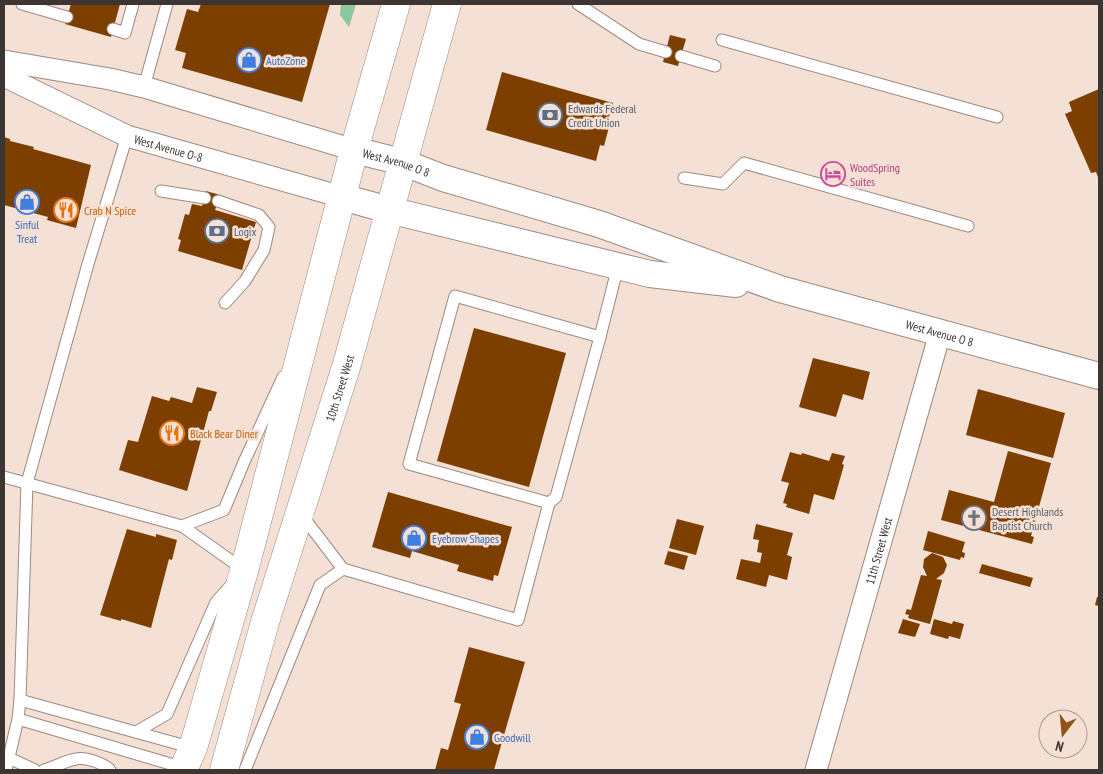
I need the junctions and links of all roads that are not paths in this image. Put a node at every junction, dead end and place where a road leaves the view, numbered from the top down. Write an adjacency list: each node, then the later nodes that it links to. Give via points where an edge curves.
1 (22, 4): 7 (lane)
2 (133, 4): 8 (lane, via 125,32)
3 (167, 4): 15 (lane)
4 (396, 4): 18 (main road)
5 (446, 4): 19 (main road, 10th Street West)
6 (578, 4): 10 (lane, via 639,44)
7 (67, 17)
8 (113, 29)
9 (722, 40): 16 (lane)
10 (666, 52)
11 (681, 56): 13 (lane)
12 (4, 61): 15 (street, West Avenue O 8)
13 (715, 66)
14 (4, 76): 17 (street, West Avenue O-8)
15 (144, 87): 18 (street, West Avenue O 8)
16 (998, 117)
17 (127, 136): 22 (street, West Avenue O-8); 35 (lane)
18 (354, 150): 19 (street, West Avenue O 8); 22 (main road)
19 (402, 162): 25 (main road, 10th Street West); 28 (street, West Avenue O 8, via 444,178 599,224)
20 (684, 178): 26 (lane, via 723,184 744,163)
21 (161, 191): 23 (lane)
22 (342, 197): 25 (street, West Avenue O 8); 30 (main road)
23 (205, 198)
24 (218, 201): 29 (lane, via 259,215 268,227 264,250 245,282)
25 (389, 210): 27 (street, West Avenue O 8); 37 (main road, 10th Street West, via 347,364)
26 (968, 226)
27 (618, 266): 28 (street, West Avenue O 8, via 650,274); 32 (lane)
28 (780, 289): 31 (street, West Avenue O 8)
29 (225, 303)
30 (310, 318): 38 (lane, via 224,510); 40 (main road)
31 (940, 332): 33 (street, West Avenue O 8); 52 (street, 11th Street West)
32 (600, 337): 36 (lane, via 556,497); 36 (lane, via 455,296 409,464)
33 (1099, 376)
34 (4, 477): 35 (lane)
35 (27, 483): 38 (lane); 41 (lane)
36 (549, 503): 39 (lane, via 518,620)
37 (300, 512): 39 (lane); 50 (main road, 10th Street West)
38 (182, 526): 40 (lane)
39 (343, 569): 51 (lane, via 320,585)
40 (244, 571): 43 (lane, via 216,602 167,714); 45 (main road)
41 (20, 700): 42 (lane); 43 (lane)
42 (18, 719): 44 (lane); 45 (lane)
43 (136, 732): 45 (lane)
44 (9, 758): 46 (lane); 47 (lane)
45 (190, 765)
46 (6, 770)
47 (35, 770)
48 (44, 770): 49 (lane, via 77,758 98,762)
49 (110, 770)
50 (224, 770)
51 (246, 770)
52 (816, 770)

